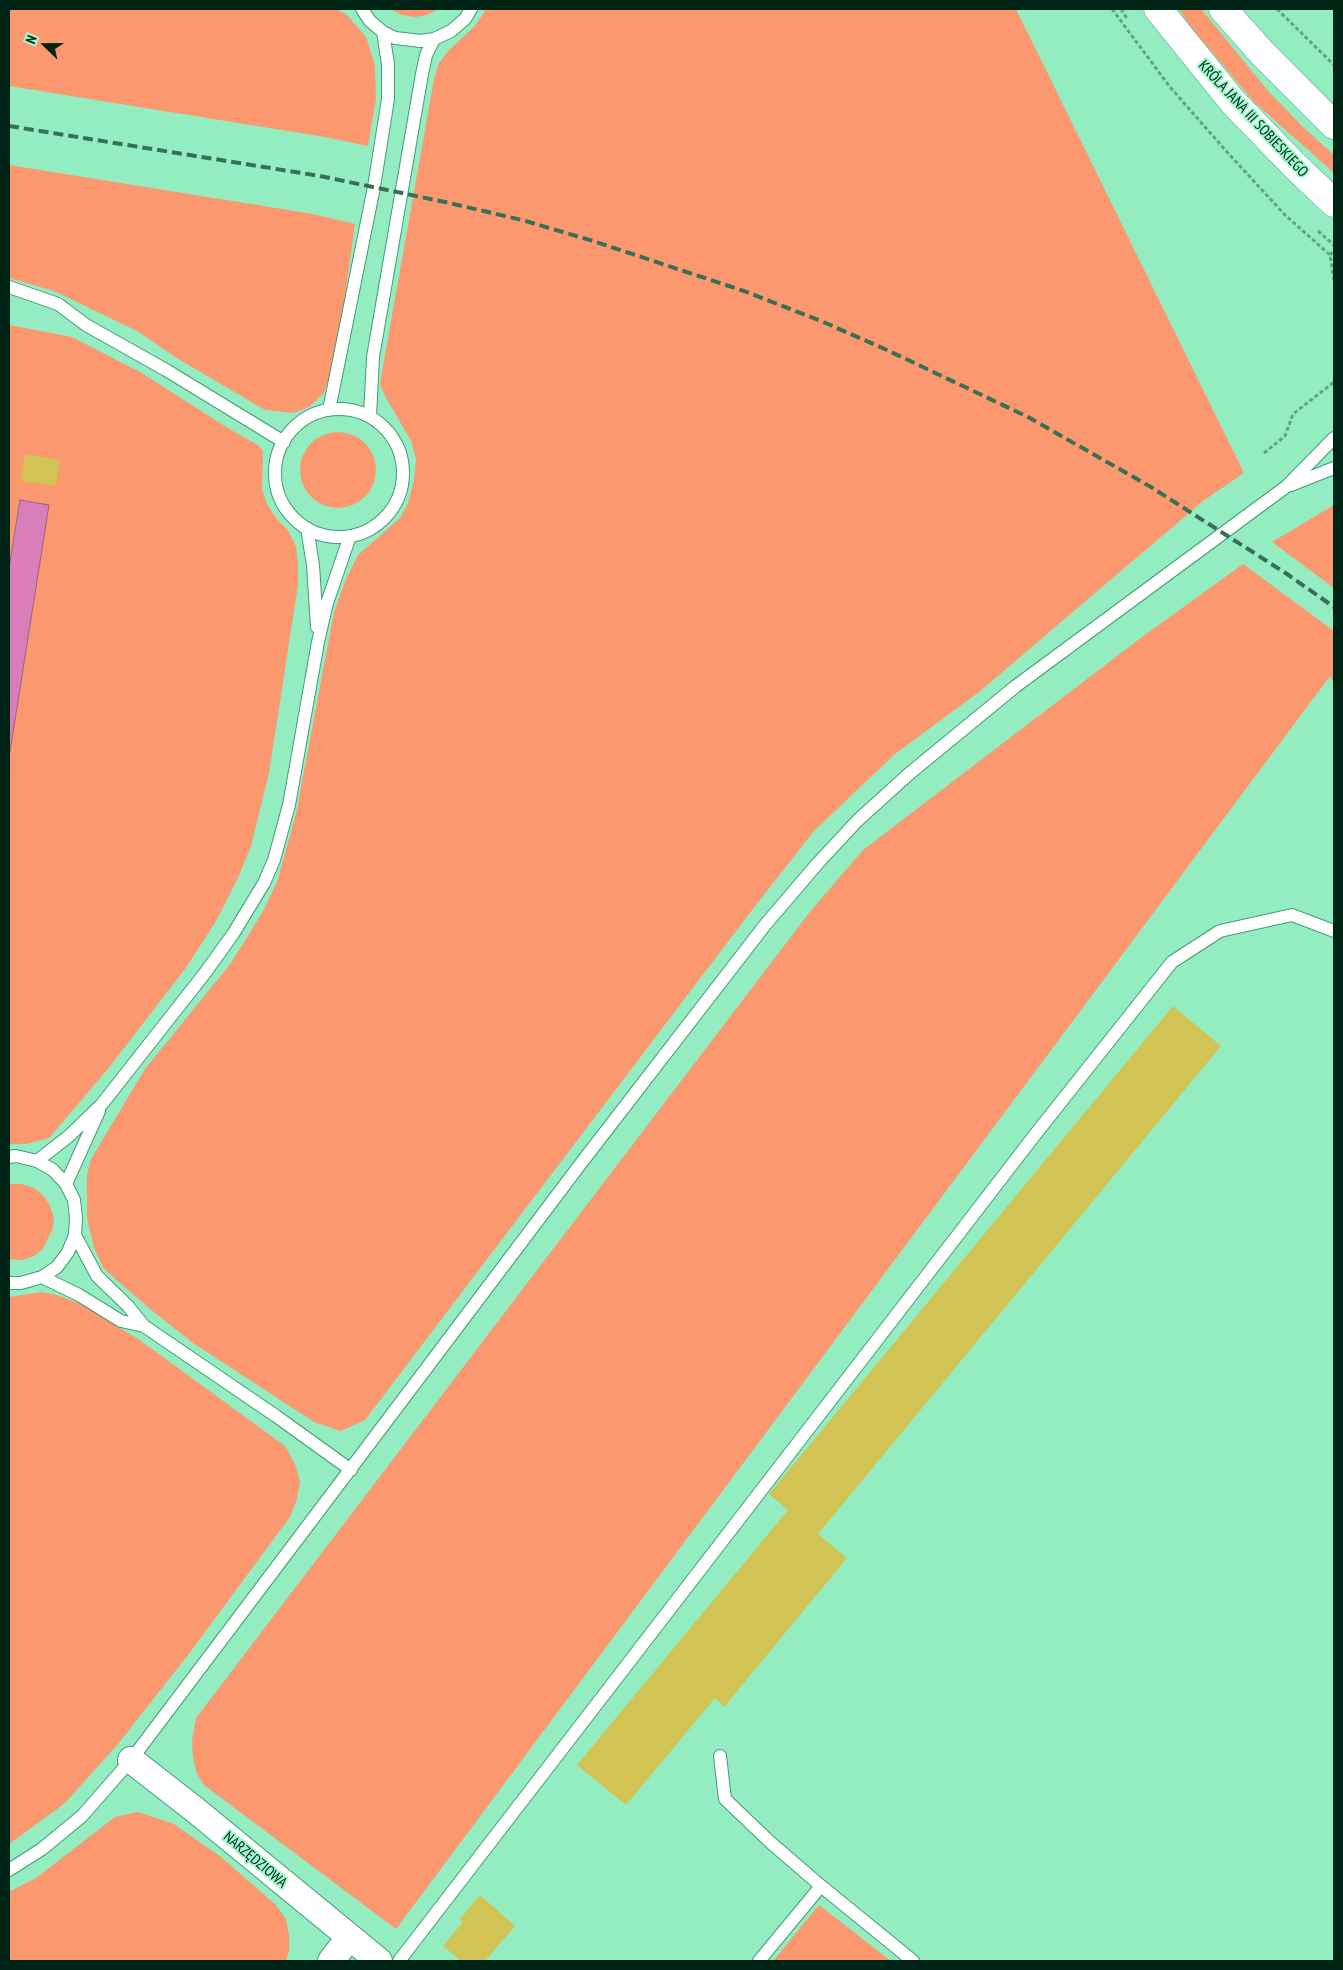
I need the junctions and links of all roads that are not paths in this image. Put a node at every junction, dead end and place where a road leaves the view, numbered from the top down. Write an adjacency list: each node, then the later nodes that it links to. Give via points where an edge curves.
1 (362, 9): 5 (lane, via 370,21)
2 (471, 9): 6 (lane, via 451,31)
3 (1158, 9): 8 (main road, KRÓLA JANA III SOBIESKIEGO, via 1233,102)
4 (1223, 9): 7 (main road, via 1262,54)
5 (384, 32): 6 (lane, via 408,41); 10 (lane, via 388,99 374,187)
6 (434, 39): 11 (lane, via 422,74 373,357)
7 (1334, 125)
8 (1334, 203)
9 (9, 287): 13 (lane, via 58,304)
10 (329, 410): 11 (lane, via 350,410); 13 (lane, via 301,422)
11 (370, 416): 17 (lane, via 387,430 398,447 403,468 401,488 394,508 382,521 367,531)
12 (1334, 438): 15 (lane)
13 (284, 442): 16 (lane, via 277,461 276,480 281,499 292,516)
14 (1334, 468): 15 (lane)
15 (1287, 486): 28 (lane, via 1016,686 858,820 765,925)
16 (307, 528): 17 (lane, via 335,537); 18 (lane)
17 (350, 536): 18 (lane, via 327,603)
18 (318, 642): 20 (lane, via 289,805 274,860 264,883 205,973)
19 (1334, 931): 36 (lane, via 1292,915 1220,931 1172,962)
20 (102, 1104): 22 (lane, via 69,1136); 23 (lane)
21 (9, 1157): 22 (lane)
22 (37, 1160): 23 (lane, via 54,1170)
23 (66, 1184): 24 (lane, via 74,1200)
24 (75, 1235): 25 (lane, via 57,1267); 27 (lane, via 97,1276)
25 (42, 1277): 26 (lane); 27 (lane, via 121,1321)
26 (9, 1283)
27 (144, 1326): 28 (lane)
28 (351, 1470): 30 (lane)
29 (720, 1756): 32 (lane, via 725,1799)
30 (131, 1760): 31 (lane, via 82,1816); 33 (street, NARZĘDZIOWA)
31 (9, 1870)
32 (821, 1886): 37 (lane); 38 (lane)
33 (349, 1938): 34 (street); 35 (street, NARZĘDZIOWA)
34 (330, 1961)
35 (378, 1961)
36 (399, 1961)
37 (759, 1961)
38 (912, 1961)

